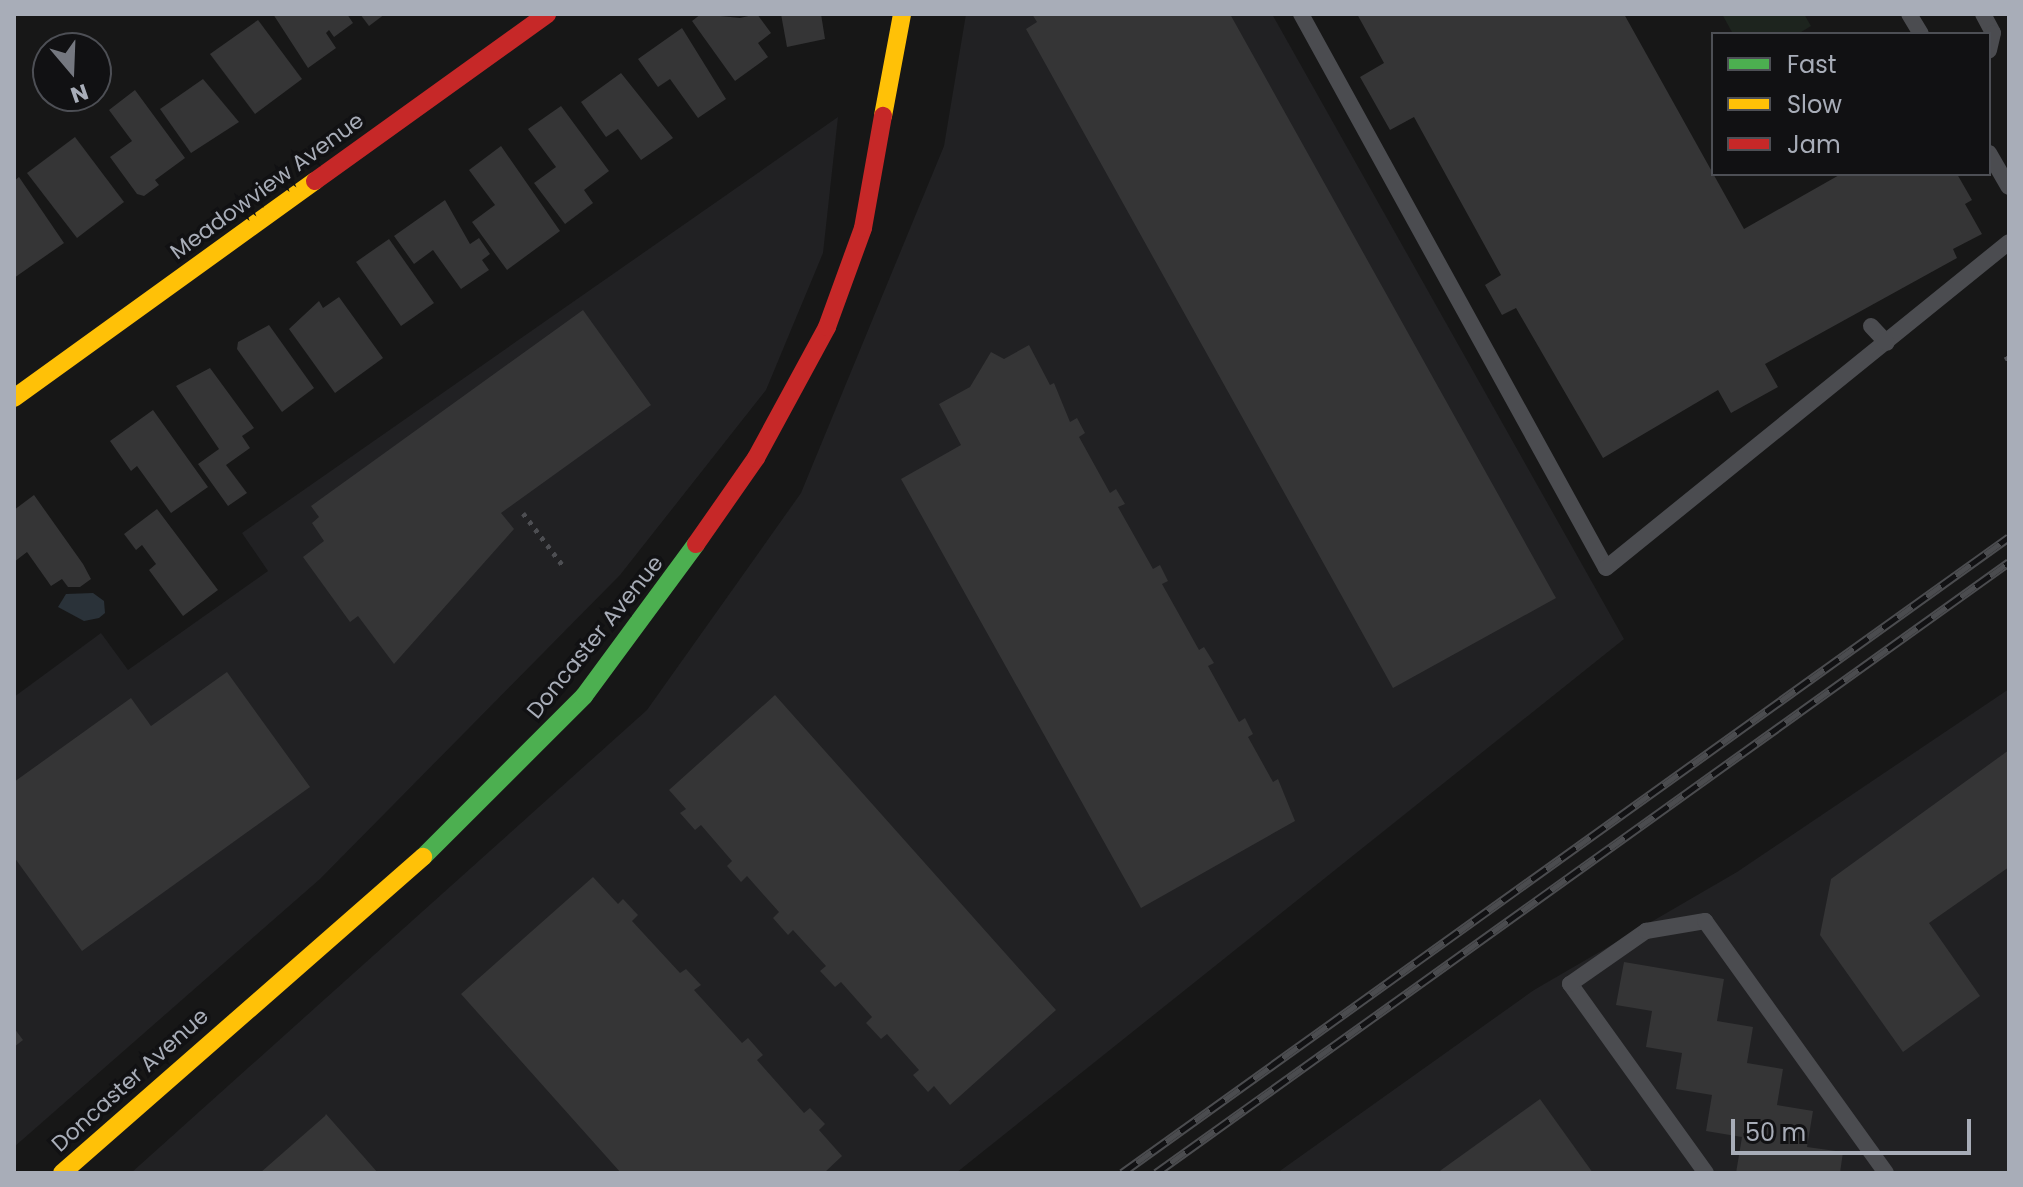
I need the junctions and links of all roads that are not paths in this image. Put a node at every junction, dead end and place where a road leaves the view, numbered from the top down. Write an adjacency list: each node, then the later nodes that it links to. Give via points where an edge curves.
1 (547, 14): 13 (street, Meadowview Avenue)
2 (902, 14): 14 (street, Doncaster Avenue, via 863,228 827,327 756,458 644,620 584,696 430,851)
3 (1301, 14): 12 (lane, via 1606,568)
4 (1909, 14): 6 (lane)
5 (1983, 14): 7 (lane, via 1993,33)
6 (1920, 32)
7 (1991, 42)
8 (1991, 156): 9 (lane)
9 (2009, 187)
10 (2009, 242): 12 (lane)
11 (1871, 326): 12 (lane)
12 (1887, 343)
13 (14, 398)
14 (62, 1173)
15 (1706, 1173): 16 (lane, via 1570,984 1646,931 1705,921)
16 (1886, 1173)

